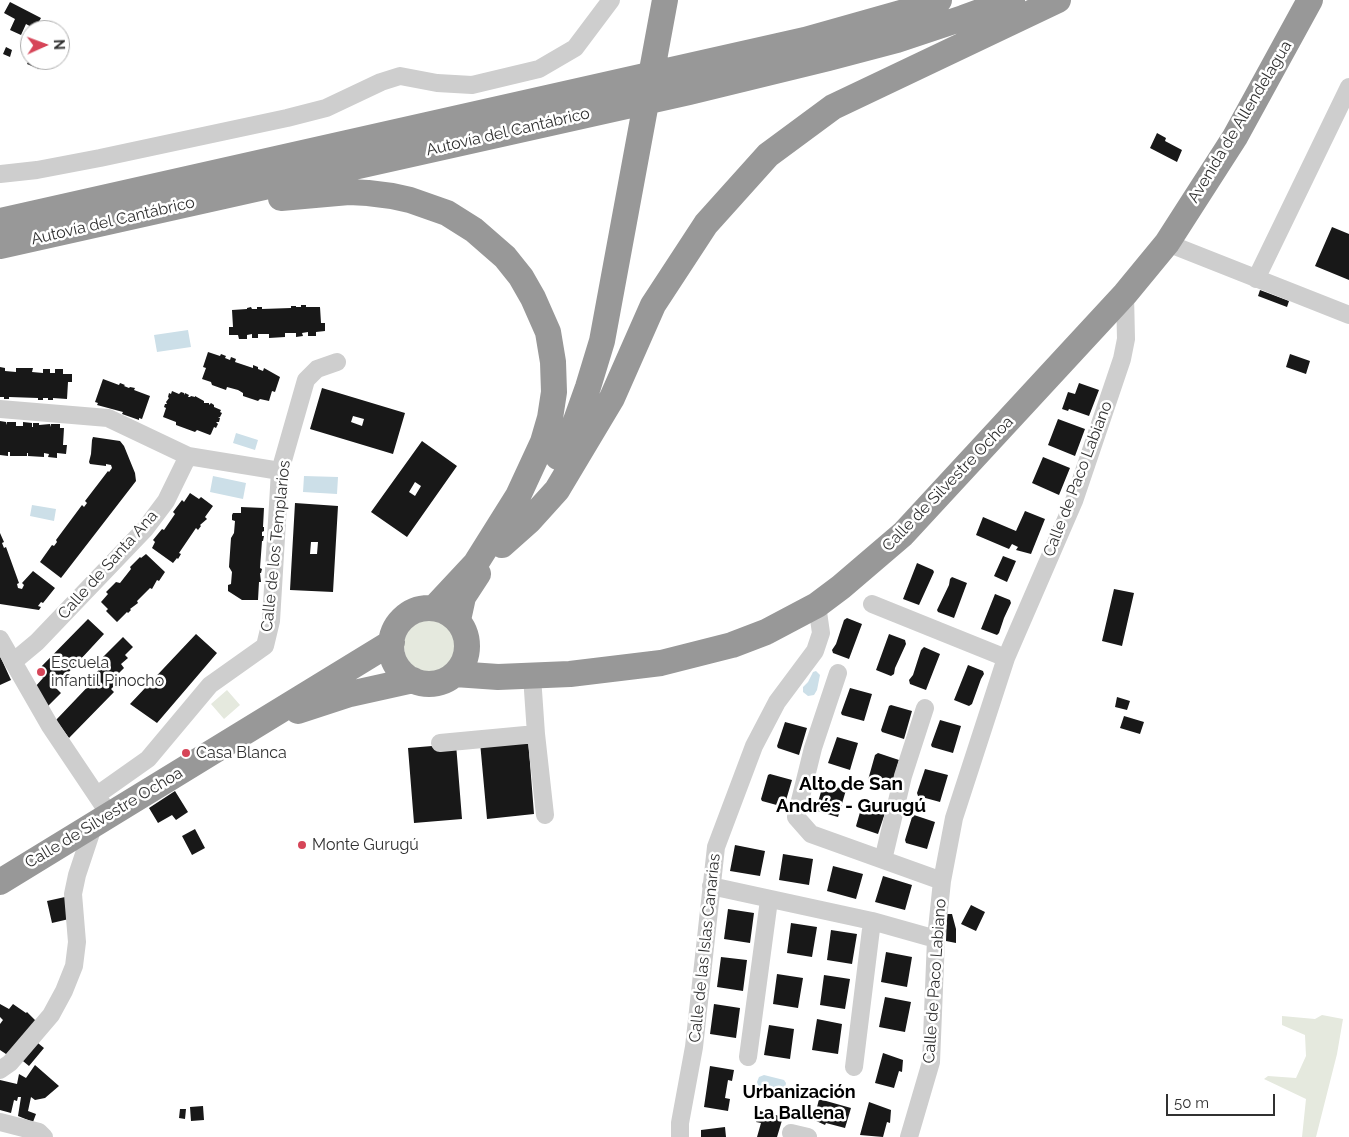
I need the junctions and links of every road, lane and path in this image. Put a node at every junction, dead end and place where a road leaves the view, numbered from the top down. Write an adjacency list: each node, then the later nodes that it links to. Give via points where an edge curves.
1 (611, 0): 11 (street, via 575,48 539,68 472,85 400,76 326,108 287,118 100,158)
2 (665, 0): 23 (highway, via 602,341 572,430)
3 (898, 0): 8 (highway)
4 (940, 0): 8 (highway, Autovía del Cantábrico)
5 (1012, 0): 9 (highway, Autovía del Cantábrico, via 897,40)
6 (1058, 0): 24 (highway, via 833,107 768,155 706,224 653,305 612,398 557,490)
7 (1310, 0): 14 (highway, Avenida de Allendelagua, via 1235,137)
8 (805, 40): 9 (highway, Autovía del Cantábrico)
9 (687, 79): 12 (highway, Autovía del Cantábrico, via 609,110); 13 (highway, Autovía del Cantábrico, via 618,82)
10 (1349, 87): 16 (street)
11 (0, 174)
12 (124, 218): 15 (highway, Autovía del Cantábrico); 25 (highway, via 302,195 368,193 410,200 447,213 487,240 505,257 521,277 548,332 554,392 543,442 518,496)
13 (0, 221)
14 (1167, 243): 16 (street); 17 (highway, Calle de Silvestre Ochoa)
15 (0, 246)
16 (1256, 279): 18 (street)
17 (1126, 294): 26 (highway, Calle de Silvestre Ochoa, via 903,534); 32 (street, Calle de Paco Labiano, via 1126,339 1122,359 1074,501)
18 (1349, 315)
19 (337, 362): 22 (street, Calle de los Templarios, via 317,369 306,380)
20 (0, 409): 21 (street, via 108,418)
21 (188, 456): 22 (street); 33 (street, Calle de Santa Ana, via 166,501 145,529)
22 (280, 471): 42 (street, Calle de los Templarios, via 271,621 265,646 210,686)
23 (536, 492): 24 (highway); 25 (highway)
24 (502, 545): 29 (highway, via 463,597)
25 (476, 563): 28 (highway)
26 (817, 604): 36 (highway, Calle de Silvestre Ochoa, via 766,632 702,653 608,670); 47 (street, Calle de las Islas Canarias, via 822,633 815,651 777,702 754,746 716,847)
27 (872, 604): 32 (street)
28 (434, 608): 29 (highway, via 451,614); 31 (highway, via 411,612 395,630)
29 (462, 632): 35 (highway, via 466,655); 36 (highway, via 488,663)
30 (0, 640): 33 (street)
31 (392, 642): 37 (highway, via 396,664); 39 (highway, Calle de Silvestre Ochoa)
32 (1006, 658): 45 (street, Calle de Paco Labiano, via 954,818)
33 (13, 662): 42 (street)
34 (838, 672): 44 (street, Calle de Paco Labiano, via 813,748 796,817 811,834)
35 (455, 674): 36 (highway, Calle de Silvestre Ochoa); 37 (highway, via 435,683)
36 (532, 676): 40 (street)
37 (414, 680): 39 (highway, Calle de Silvestre Ochoa, via 350,694)
38 (925, 708): 44 (street, via 903,776)
39 (260, 724): 42 (highway, Calle de Silvestre Ochoa)
40 (536, 734): 41 (street); 43 (street)
41 (440, 743)
42 (100, 812): 46 (highway, Calle de Silvestre Ochoa); 53 (street, via 73,894 77,942 74,966 51,1015 10,1063)
43 (545, 815)
44 (883, 860): 45 (street, Calle de Paco Labiano)
45 (942, 881): 50 (street, Calle de Paco Labiano)
46 (0, 882)
47 (711, 886): 48 (street); 57 (street, Calle de las Islas Canarias, via 694,1047)
48 (769, 900): 49 (street); 51 (street)
49 (872, 921): 50 (street); 52 (street)
50 (936, 939): 59 (street, Calle de Paco Labiano, via 931,1062)
51 (748, 1057)
52 (854, 1067)
53 (0, 1070)
54 (0, 1122): 56 (street, via 39,1132)
55 (791, 1133): 58 (street)
56 (44, 1137)
57 (680, 1137)
58 (808, 1137)
59 (909, 1137)

